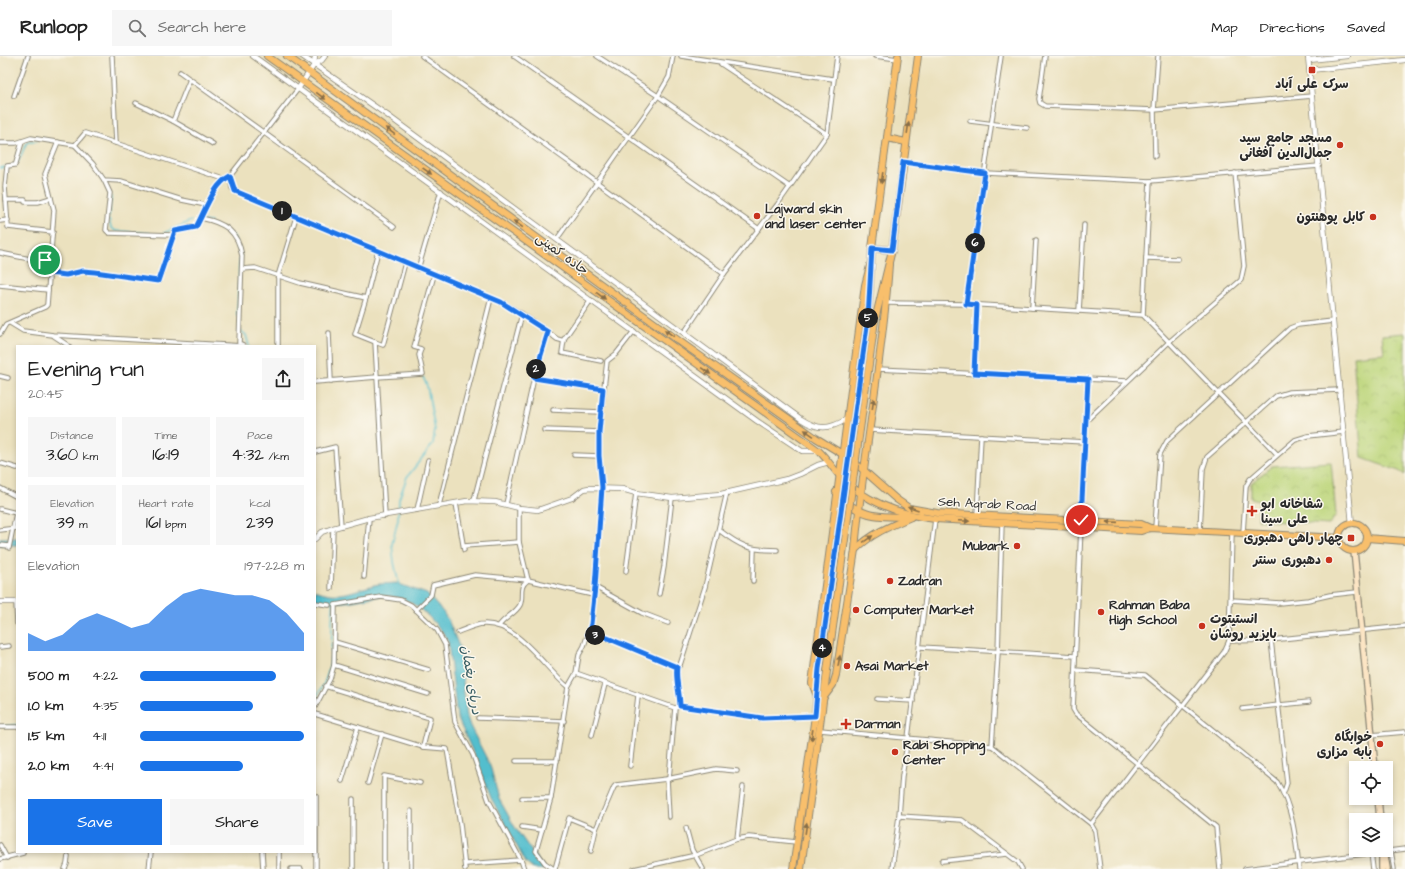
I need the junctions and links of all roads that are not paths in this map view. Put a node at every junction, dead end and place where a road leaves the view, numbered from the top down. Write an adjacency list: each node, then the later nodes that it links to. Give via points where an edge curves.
1 (28, 56): 33 (street)
2 (112, 56): 50 (street)
3 (253, 56): 32 (street)
4 (267, 56): 31 (main road, جاده کمپنی)
5 (287, 56): 28 (main road, جاده کمپنی)
6 (302, 56): 25 (street)
7 (315, 56): 25 (street)
8 (325, 56): 25 (street)
9 (422, 56): 62 (street)
10 (514, 56): 45 (street)
11 (597, 56): 34 (street)
12 (673, 56): 34 (street, via 669,77)
13 (681, 56): 24 (street)
14 (837, 56): 30 (street)
15 (875, 56): 21 (street)
16 (918, 56): 48 (main road, one-way to 16)
17 (1001, 56): 40 (street)
18 (1045, 56): 37 (street, via 1039,99 1040,103 1046,106)
19 (1158, 56): 37 (street)
20 (1348, 56): 22 (street)
21 (898, 58): 44 (main road)
22 (1309, 58): 26 (street)
23 (1405, 60): 26 (street)
24 (719, 62): 30 (street); 43 (street)
25 (314, 65): 28 (street); 79 (street)
26 (1310, 70): 35 (street)
27 (180, 72): 29 (street)
28 (309, 72): 31 (street); 151 (main road, جاده کمپنی, one-way to 28, via 816,438 686,346)
29 (190, 79): 38 (street); 42 (street)
30 (833, 79): 43 (street)
31 (302, 82): 32 (street); 149 (main road, جاده کمپنی, one-way to 149)
32 (298, 89): 42 (street); 66 (street)
33 (14, 96)
34 (658, 96): 45 (street); 64 (street)
35 (1312, 96): 37 (street); 55 (street)
36 (136, 103): 38 (street)
37 (1154, 110): 53 (street)
38 (173, 120): 51 (street)
39 (970, 121): 40 (street)
40 (992, 123): 41 (street); 56 (street)
41 (1027, 128)
42 (264, 134): 58 (street); 75 (street)
43 (827, 134): 64 (street)
44 (887, 138): 48 (main road); 81 (main road, one-way to 81)
45 (629, 139): 62 (street); 76 (street)
46 (22, 142): 47 (street, via 31,138); 49 (street); 63 (street, via 15,165 7,166)
47 (58, 142): 52 (street); 67 (street, via 45,174)
48 (906, 142): 54 (main road)
49 (0, 143)
50 (116, 143): 52 (street, via 85,133); 59 (street)
51 (213, 144)
52 (74, 145): 60 (street, via 93,164)
53 (1154, 156)
54 (903, 162): 56 (street); 82 (main road)
55 (1320, 166): 57 (street); 109 (street)
56 (985, 173): 61 (street); 103 (street)
57 (1235, 173): 61 (street); 119 (street, via 1244,274 1241,280)
58 (230, 176): 59 (street); 70 (street, via 235,191)
59 (224, 179): 69 (street)
60 (104, 180): 69 (street, via 120,181); 78 (street, via 110,193 106,230 109,233)
61 (1150, 180): 85 (street)
62 (598, 182): 79 (street); 94 (street)
63 (5, 187): 65 (street); 68 (street)
64 (790, 187): 76 (street)
65 (0, 188)
66 (440, 191): 91 (street); 101 (street)
67 (51, 198): 68 (street, via 34,202); 77 (street, via 54,210)
68 (6, 200): 72 (street)
69 (206, 205): 71 (street)
70 (296, 217): 83 (street); 96 (street)
71 (201, 218): 78 (street, via 196,227 175,231); 92 (street, via 217,221 229,229 240,243)
72 (8, 220): 73 (street); 77 (street, via 8,228)
73 (0, 221)
74 (1084, 225): 106 (street)
75 (394, 227)
76 (759, 229): 94 (street)
77 (53, 232): 87 (street)
78 (173, 235): 93 (street, via 158,281 83,271 66,275)
79 (557, 239): 114 (street)
80 (1036, 240): 105 (street)
81 (872, 248): 82 (main road); 88 (main road)
82 (892, 250): 90 (main road)
83 (378, 251): 89 (street); 99 (street)
84 (0, 253): 87 (street, via 35,260)
85 (1146, 258): 86 (street); 108 (street)
86 (1178, 259)
87 (51, 260): 93 (street)
88 (871, 262): 140 (main road, via 865,285); 244 (main road, bridge, via 868,319 819,669)
89 (405, 263): 91 (street); 118 (street, via 383,345)
90 (889, 264): 102 (main road); 244 (main road, bridge, via 879,300 827,671)
91 (418, 268): 95 (street)
92 (242, 269): 96 (street, via 255,268); 122 (street, via 239,343)
93 (49, 273): 98 (street)
94 (724, 274): 114 (street)
95 (434, 275): 100 (street); 128 (street, via 414,347 421,349 419,355 423,374)
96 (278, 276): 99 (street); 123 (street)
97 (0, 285): 98 (street)
98 (48, 290): 110 (street, via 45,307)
99 (366, 298): 118 (street, via 355,334)
100 (491, 298): 107 (street); 172 (street)
101 (590, 300): 111 (street); 117 (street)
102 (886, 303): 103 (street); 125 (main road)
103 (966, 304): 104 (street)
104 (977, 305): 105 (street); 126 (street)
105 (1032, 308): 106 (street)
106 (1079, 311): 108 (street)
107 (522, 314): 112 (street); 169 (street)
108 (1143, 315): 119 (street)
109 (1333, 321): 136 (street); 137 (street, via 1290,328)
110 (10, 323): 115 (street, via 6,324); 116 (street, via 23,332)
111 (634, 331): 135 (street, via 616,354 608,359); 149 (street, via 802,451)
112 (548, 332): 117 (street); 130 (street)
113 (329, 333): 132 (street)
114 (684, 333): 140 (street, via 810,425 827,428)
115 (0, 334)
116 (53, 335): 120 (street); 121 (street)
117 (564, 341): 124 (street, via 563,354)
118 (374, 342): 128 (street)
119 (1170, 342): 133 (street); 137 (street)
120 (68, 345)
121 (227, 345)
122 (242, 345)
123 (278, 345)
124 (600, 361)
125 (878, 368): 126 (street); 144 (main road, one-way to 125)
126 (974, 373): 131 (street)
127 (0, 376): 129 (street)
128 (376, 377): 132 (street); 178 (street)
129 (8, 378)
130 (534, 378): 135 (street); 171 (street)
131 (1088, 379): 133 (street); 141 (street)
132 (331, 381): 134 (street)
133 (1127, 381): 141 (street)
134 (316, 382)
135 (603, 389): 139 (street)
136 (1340, 390): 142 (street, via 1276,396); 146 (street)
137 (1218, 393): 142 (street); 188 (street, via 1163,447 1160,454)
138 (554, 410): 139 (street)
139 (600, 412): 145 (street)
140 (846, 419): 151 (main road)
141 (1086, 421): 148 (street)
142 (1246, 422): 152 (street); 192 (street, via 1207,457 1204,463)
143 (544, 430): 145 (street)
144 (869, 430): 147 (street); 159 (main road)
145 (599, 432): 154 (street)
146 (1344, 432): 152 (street, via 1301,437); 184 (street)
147 (981, 436): 148 (street); 177 (street)
148 (1085, 442): 183 (street)
149 (820, 451): 156 (main road, جاده کمپنی)
150 (316, 452): 185 (street, via 335,446)
151 (842, 453): 159 (main road, Seh Aqrab Road); 160 (main road)
152 (1277, 454): 194 (street, via 1247,482)
153 (574, 455): 154 (street)
154 (599, 456): 161 (street)
155 (428, 460): 175 (street)
156 (829, 462): 160 (main road, جاده کمپنی); 163 (street, via 786,479)
157 (0, 463): 158 (street)
158 (16, 468)
159 (864, 470): 165 (main road); 177 (main road, Seh Aqrab Road, one-way to 159, via 909,508 884,490)
160 (839, 475): 164 (main road); 165 (main road, جاده کمپنی)
161 (602, 487): 166 (street, via 622,489); 173 (street, via 584,489 572,498 538,510); 209 (street)
162 (0, 488): 167 (street)
163 (727, 492): 168 (street, via 694,498); 191 (street)
164 (836, 492): 176 (main road); 244 (main road, via 812,683)
165 (860, 492): 176 (main road); 179 (main road, Seh Aqrab Road)
166 (636, 494): 168 (street); 205 (street)
167 (16, 496)
168 (672, 498): 212 (street)
169 (474, 500): 170 (street); 171 (street)
170 (456, 503): 172 (street); 199 (street, via 464,548)
171 (506, 504): 173 (street)
172 (439, 505): 175 (street)
173 (519, 508): 199 (street)
174 (0, 509): 189 (street, via 16,513)
175 (417, 510): 178 (street)
176 (858, 511): 179 (main road, via 878,516); 203 (main road)
177 (977, 515): 183 (main road, Seh Aqrab Road)
178 (385, 516): 180 (street)
179 (913, 517): 181 (main road, Seh Aqrab Road); 203 (main road, one-way to 179, via 883,529)
180 (369, 518): 185 (street); 206 (street)
181 (935, 519): 182 (main road, Seh Aqrab Road, one-way to 182); 231 (street)
182 (1002, 523): 183 (main road, Seh Aqrab Road); 232 (street)
183 (1081, 524): 188 (main road, Seh Aqrab Road, via 1141,524); 233 (street)
184 (1352, 524): 196 (main road, via 1343,528); 197 (main road, via 1363,528)
185 (341, 526): 187 (street)
186 (16, 528): 189 (street)
187 (333, 528): 195 (street, via 322,532); 210 (street)
188 (1153, 528): 192 (main road, Seh Aqrab Road)
189 (12, 529): 190 (street); 200 (street, via 9,547)
190 (0, 530)
191 (719, 530): 201 (street, via 744,547); 235 (street, via 705,587 680,665)
192 (1200, 531): 193 (main road, Seh Aqrab Road)
193 (1232, 532): 194 (main road, Seh Aqrab Road); 214 (street)
194 (1243, 533): 196 (main road, Seh Aqrab Road)
195 (316, 538)
196 (1340, 538): 204 (main road, via 1344,548)
197 (1367, 538): 198 (main road); 204 (main road, via 1364,546)
198 (1405, 541)
199 (519, 542): 207 (street)
200 (0, 545)
201 (754, 550): 202 (street); 208 (street)
202 (777, 550)
203 (855, 550): 244 (main road, one-way to 203, via 833,685 836,675)
204 (1354, 551): 211 (main road)
205 (626, 571)
206 (364, 577)
207 (527, 580): 213 (street); 219 (street, via 475,574 434,585 431,596); 221 (street, via 523,584 520,607)
208 (753, 582)
209 (595, 587): 213 (street); 220 (street, via 642,614)
210 (331, 588)
211 (1357, 592): 214 (street, via 1279,603); 223 (main road)
212 (659, 594)
213 (593, 595): 225 (street)
214 (1231, 600): 227 (street)
215 (0, 602): 216 (street)
216 (16, 602)
217 (316, 602): 218 (street)
218 (329, 606)
219 (417, 609): 228 (street, via 408,603 385,597 335,605); 315 (street, via 437,630 445,645 456,722 472,755 489,802)
220 (668, 624)
221 (499, 626): 224 (street, via 484,624); 241 (street, via 528,645 541,657 555,677)
222 (1405, 626): 223 (street)
223 (1361, 631): 226 (street); 265 (main road)
224 (458, 632)
225 (588, 634): 235 (street, via 605,637); 238 (street, via 579,655)
226 (1271, 640): 227 (street); 250 (street)
227 (1229, 641): 249 (street, via 1224,652)
228 (335, 642): 234 (street); 236 (street)
229 (9, 646): 230 (street)
230 (0, 647)
231 (920, 647): 232 (street); 246 (street)
232 (998, 652): 233 (street); 267 (street)
233 (1075, 656): 237 (street)
234 (334, 665): 240 (street); 242 (street)
235 (677, 667): 251 (street, via 675,675)
236 (429, 670)
237 (1075, 670): 249 (street, via 1145,675); 272 (street, via 1072,701 1076,714)
238 (576, 673): 239 (street); 241 (street)
239 (605, 684): 243 (street); 264 (street)
240 (325, 686): 248 (street); 268 (street, via 430,718)
241 (568, 687): 257 (street)
242 (428, 694)
243 (638, 696): 252 (street); 273 (street)
244 (821, 696): 255 (main road); 261 (main road)
245 (876, 699): 246 (street)
246 (913, 701): 266 (street)
247 (1309, 702): 250 (street)
248 (316, 705)
249 (1184, 705): 272 (street); 280 (street, via 1277,782)
250 (1278, 705): 253 (street); 280 (street, via 1287,783)
251 (680, 706): 252 (street); 255 (street, via 762,718)
252 (675, 708): 275 (street)
253 (1242, 709)
254 (316, 714): 260 (street)
255 (815, 716): 284 (main road, one-way to 284)
256 (478, 718): 257 (street)
257 (564, 721): 270 (street)
258 (0, 727): 259 (street)
259 (16, 727)
260 (358, 727): 263 (street); 276 (street)
261 (820, 730): 266 (street); 286 (main road)
262 (1405, 732): 265 (street)
263 (382, 734): 268 (street); 277 (street)
264 (592, 735)
265 (1371, 735): 271 (main road)
266 (908, 738): 267 (street); 288 (street)
267 (992, 746): 290 (street)
268 (423, 747): 318 (street, via 448,749)
269 (516, 761): 270 (street)
270 (557, 761): 283 (street)
271 (1373, 761)
272 (1137, 764): 290 (street); 339 (street, via 1216,827)
273 (630, 766)
274 (737, 771): 275 (street, via 716,769)
275 (668, 779): 289 (street); 293 (street, via 614,787)
276 (342, 781)
277 (368, 783)
278 (420, 783): 329 (street, via 384,776)
279 (743, 787): 295 (street)
280 (1284, 792): 317 (street)
281 (316, 796): 327 (street)
282 (522, 798): 283 (street)
283 (551, 798): 294 (street)
284 (803, 798): 286 (main road); 296 (main road)
285 (353, 799): 328 (street)
286 (810, 801): 320 (main road, one-way to 286)
287 (412, 811): 330 (street)
288 (899, 816): 305 (street, via 962,820); 336 (street)
289 (669, 817)
290 (1091, 824): 338 (street, via 1095,831)
291 (522, 828): 294 (street)
292 (686, 828): 306 (street)
293 (596, 829): 300 (street); 331 (street, via 570,818)
294 (542, 830): 331 (street, via 536,851 545,863)
295 (737, 839): 296 (street, via 749,837); 306 (street)
296 (796, 842): 334 (main road); 335 (main road)
297 (0, 845): 313 (street)
298 (1405, 849): 299 (street)
299 (1393, 850)
300 (591, 851)
301 (23, 853): 313 (street)
302 (151, 853): 322 (street)
303 (262, 853): 323 (street)
304 (279, 853): 324 (street)
305 (1007, 854): 316 (street); 337 (street, via 1018,862)
306 (696, 855): 332 (street); 333 (street)
307 (68, 856): 321 (street)
308 (1349, 856): 317 (street)
309 (1372, 857): 342 (street)
310 (1383, 857): 343 (main road)
311 (1384, 857): 344 (main road)
312 (1392, 857): 345 (street)
313 (7, 858): 314 (street)
314 (0, 860)
315 (521, 860): 318 (street); 319 (street)
316 (942, 861)
317 (1298, 862): 340 (street); 341 (street)
318 (466, 867)
319 (525, 867)
320 (801, 868)
321 (65, 869)
322 (149, 869)
323 (263, 869)
324 (279, 869)
325 (291, 869): 326 (street)
326 (301, 869)
327 (316, 869)
328 (353, 869)
329 (384, 869)
330 (411, 869)
331 (554, 869)
332 (634, 869)
333 (703, 869)
334 (789, 869)
335 (793, 869)
336 (892, 869)
337 (1022, 869)
338 (1100, 869)
339 (1220, 869)
340 (1245, 869)
341 (1299, 869)
342 (1373, 869)
343 (1382, 869)
344 (1387, 869)
345 (1394, 869)

